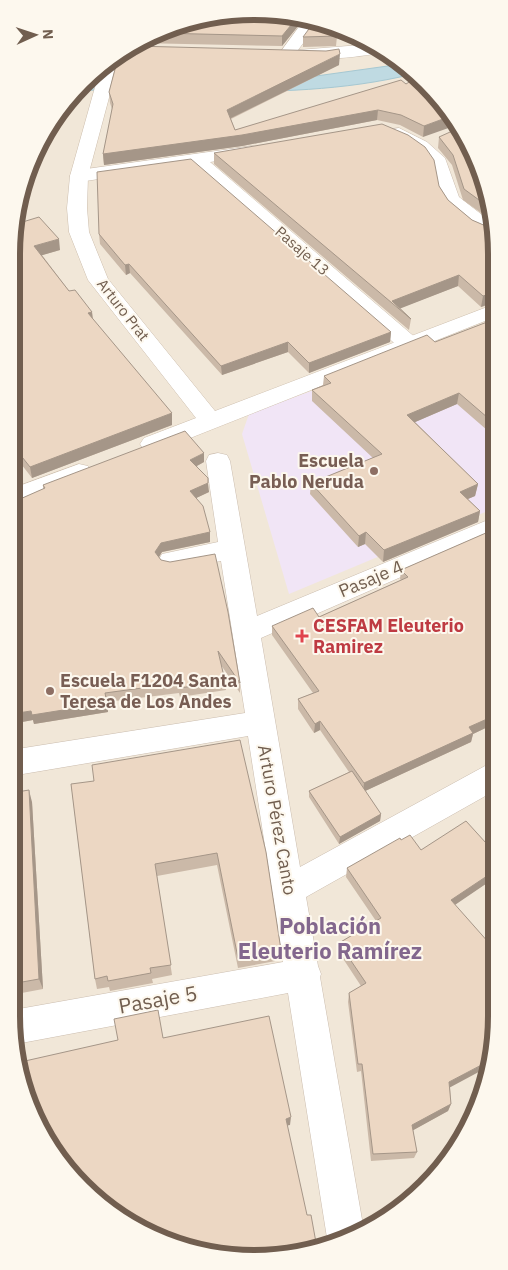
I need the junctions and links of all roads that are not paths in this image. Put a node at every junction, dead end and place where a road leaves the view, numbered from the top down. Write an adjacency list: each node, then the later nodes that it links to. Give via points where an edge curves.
1 (308, 26): 4 (street)
2 (368, 49): 4 (street)
3 (268, 54): 4 (street)
4 (287, 54)
5 (108, 71): 9 (street, Arturo Prat)
6 (384, 128): 10 (street, via 429,143 439,162 450,198)
7 (270, 148): 8 (street)
8 (195, 159): 9 (street); 12 (street, Pasaje 13)
9 (80, 176): 13 (street, Arturo Prat, via 78,232 98,280)
10 (486, 229)
11 (488, 313): 12 (street)
12 (410, 344): 13 (street)
13 (212, 422): 14 (street)
14 (130, 453)
15 (218, 461): 19 (street, Arturo Pérez Canto)
16 (102, 463): 17 (street)
17 (20, 495)
18 (488, 529): 21 (street, Pasaje 4)
19 (233, 550): 20 (street); 21 (street, Arturo Pérez Canto)
20 (171, 562)
21 (247, 632): 22 (street, Arturo Pérez Canto)
22 (260, 722): 23 (street); 25 (street, Arturo Pérez Canto)
23 (20, 762)
24 (488, 779): 25 (street)
25 (289, 890): 26 (street, Arturo Pérez Canto)
26 (304, 974): 27 (street, Pasaje 5); 28 (street, Arturo Pérez Canto)
27 (21, 1026)
28 (345, 1231)

